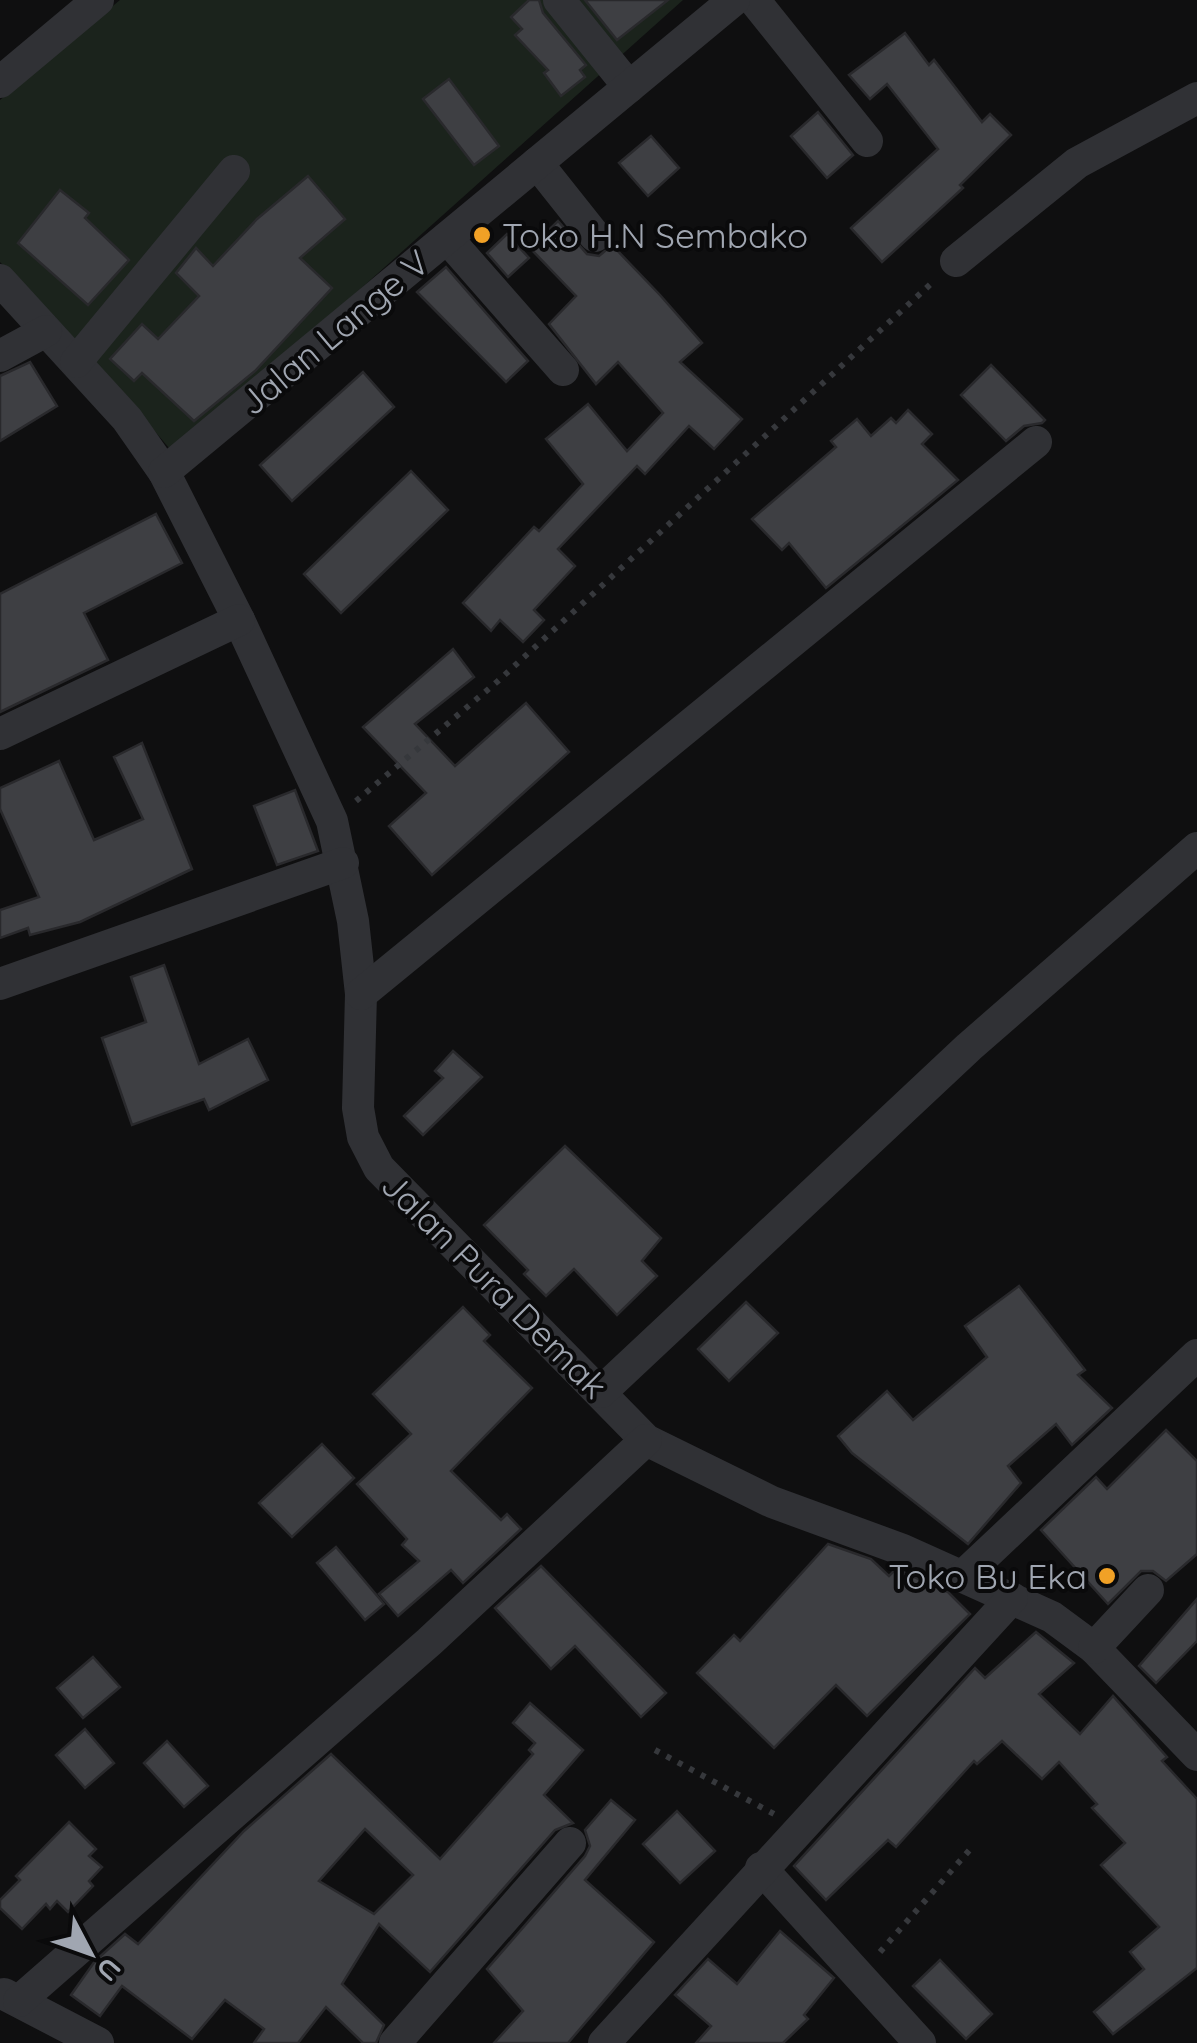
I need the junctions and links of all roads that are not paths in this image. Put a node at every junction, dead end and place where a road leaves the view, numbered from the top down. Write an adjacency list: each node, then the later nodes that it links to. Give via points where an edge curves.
1 (98, 0): 5 (street)
2 (559, 0): 6 (street)
3 (734, 0): 6 (street, Jalan Lange V)
4 (754, 0): 8 (street)
5 (0, 82)
6 (629, 87): 9 (street, Jalan Lange V)
7 (1197, 98): 13 (street, via 1077,163)
8 (866, 142)
9 (537, 163): 11 (street); 12 (street, Jalan Lange V)
10 (234, 170): 17 (street)
11 (595, 236)
12 (447, 238): 18 (street); 20 (street, Jalan Lange V)
13 (956, 261)
14 (0, 280): 15 (street, Jalan Pura Demak)
15 (46, 330): 16 (street); 17 (street, Jalan Pura Demak)
16 (0, 356)
17 (76, 362): 20 (street, Jalan Pura Demak)
18 (564, 370)
19 (1036, 442): 26 (street)
20 (164, 472): 21 (street, Jalan Pura Demak)
21 (240, 620): 22 (street); 24 (street, Jalan Pura Demak, via 332,821)
22 (0, 734)
23 (1197, 848): 28 (street, via 969,1047)
24 (343, 863): 25 (street); 26 (street, Jalan Pura Demak)
25 (0, 984)
26 (361, 994): 28 (street, Jalan Pura Demak, via 358,1108 379,1168)
27 (1197, 1355): 30 (street)
28 (601, 1392): 29 (street, Jalan Pura Demak)
29 (646, 1440): 30 (street, Jalan Pura Demak, via 772,1502); 37 (street, via 428,1642)
30 (962, 1576): 32 (street, Jalan Pura Demak)
31 (1148, 1590): 33 (street)
32 (1012, 1598): 33 (street, Jalan Pura Demak); 36 (street)
33 (1094, 1648): 34 (street, Jalan Pura Demak)
34 (1197, 1755)
35 (570, 1843): 39 (street)
36 (761, 1868): 40 (street); 41 (street)
37 (10, 1996): 38 (street)
38 (98, 2043)
39 (395, 2043)
40 (604, 2043)
41 (920, 2043)

